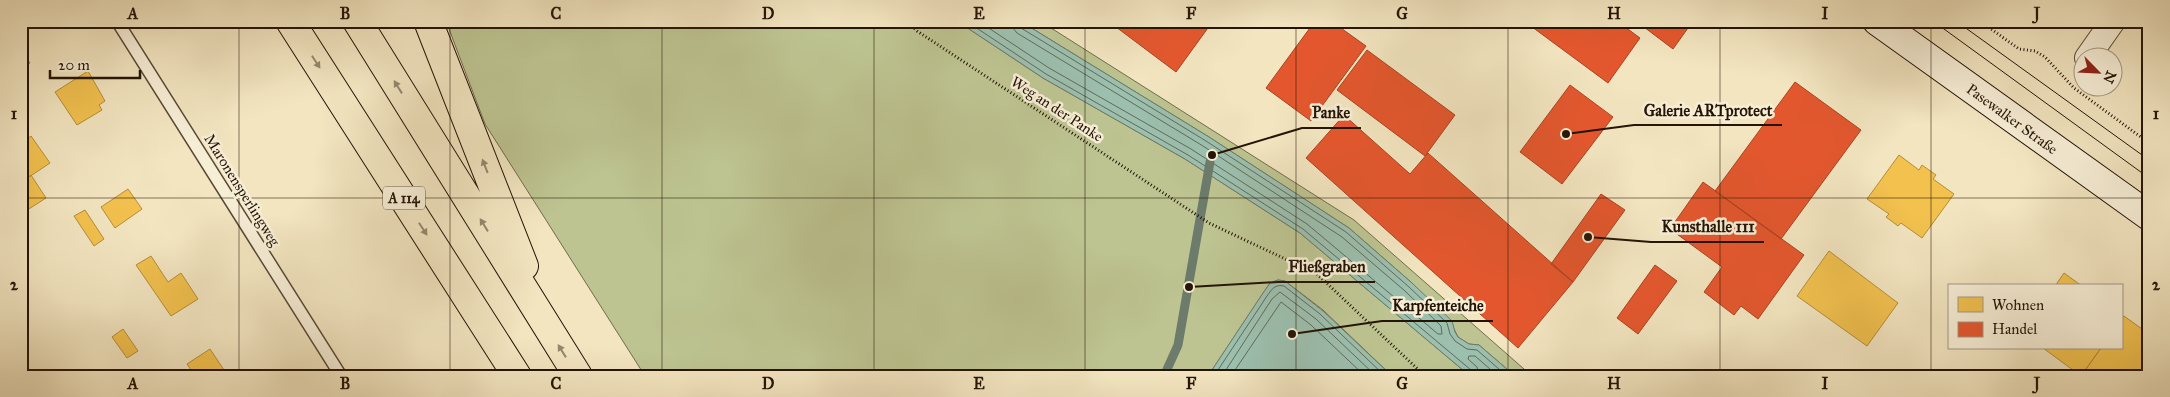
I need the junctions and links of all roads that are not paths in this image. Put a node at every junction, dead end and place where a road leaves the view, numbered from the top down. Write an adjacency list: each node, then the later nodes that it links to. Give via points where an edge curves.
1 (117, 21): 10 (lane, Maronensperlingweg)
2 (290, 21): 11 (highway, A 114, one-way to 11)
3 (357, 21): 9 (highway, one-way to 3)
4 (428, 21): 9 (highway, one-way to 4)
5 (1877, 21): 8 (main road, Pasewalker Straße)
6 (2113, 21): 7 (street)
7 (2094, 48)
8 (2149, 216)
9 (546, 326): 12 (highway, one-way to 9)
10 (341, 376)
11 (517, 376)
12 (578, 376)

